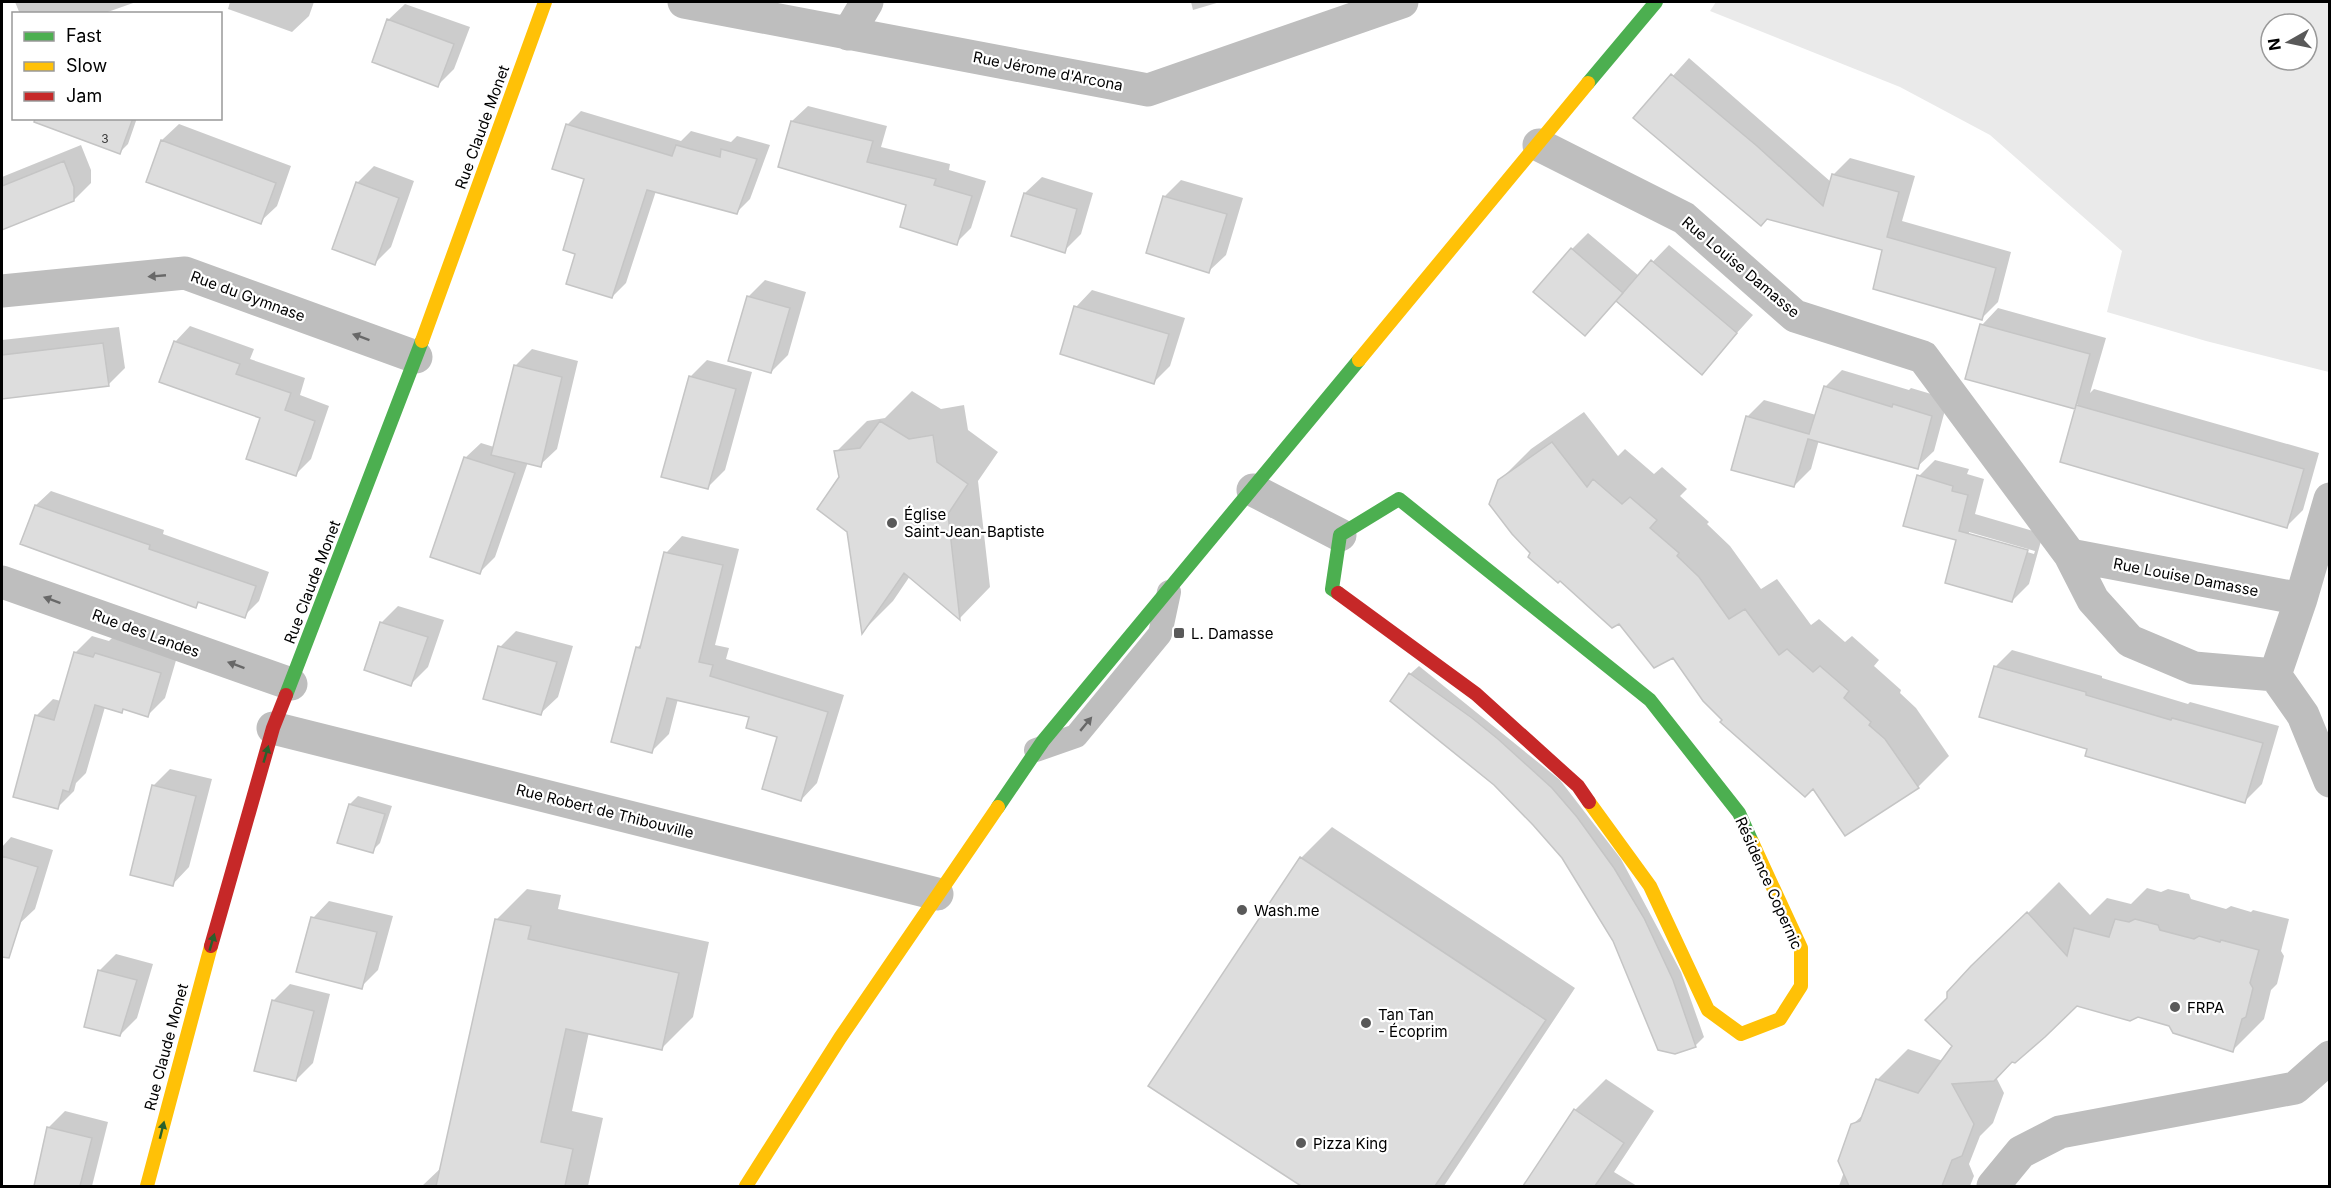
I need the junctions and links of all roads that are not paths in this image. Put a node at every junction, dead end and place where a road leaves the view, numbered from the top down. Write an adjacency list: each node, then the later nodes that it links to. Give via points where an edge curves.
1 (545, 2): 9 (street, Rue Claude Monet)
2 (684, 2): 6 (street, Rue Jérome d'Arcona)
3 (867, 2): 6 (street)
4 (1402, 2): 6 (street, Rue Jérome d'Arcona, via 1148,90)
5 (1656, 2): 7 (street)
6 (848, 33)
7 (1539, 145): 10 (street, via 1400,307); 13 (street, Rue Louise Damasse, via 1684,218 1795,316 1923,357)
8 (2, 291): 9 (street, Rue du Gymnase, one-way to 8, via 185,273)
9 (416, 357): 18 (street, Rue Claude Monet)
10 (1253, 490): 12 (street); 14 (street)
11 (2330, 499): 16 (street)
12 (1340, 534): 12 (street, Résidence Copernic, via 1399,499 1650,700 1739,813 1801,948 1801,986 1780,1019 1741,1034 1708,1010 1650,886 1578,786 1476,694 1332,589)
13 (2070, 555): 16 (street, Rue Louise Damasse); 17 (street, Rue Louise Damasse, via 2093,600 2130,641 2194,668)
14 (1169, 589): 20 (lane, via 1160,634 1143,656 1076,736)
15 (4, 592): 18 (street, Rue des Landes, one-way to 15)
16 (2301, 599): 17 (street)
17 (2275, 675): 21 (street, via 2303,715)
18 (291, 684): 19 (street, Rue Claude Monet)
19 (273, 728): 22 (street, Rue Robert de Thibouville); 24 (street, Rue Claude Monet, one-way to 19, via 189,1022)
20 (1036, 750): 22 (street)
21 (2330, 781)
22 (937, 894): 25 (street)
23 (2330, 1057): 26 (street, via 2295,1088 2060,1132 2021,1152)
24 (147, 1186)
25 (746, 1186)
26 (1993, 1186)

